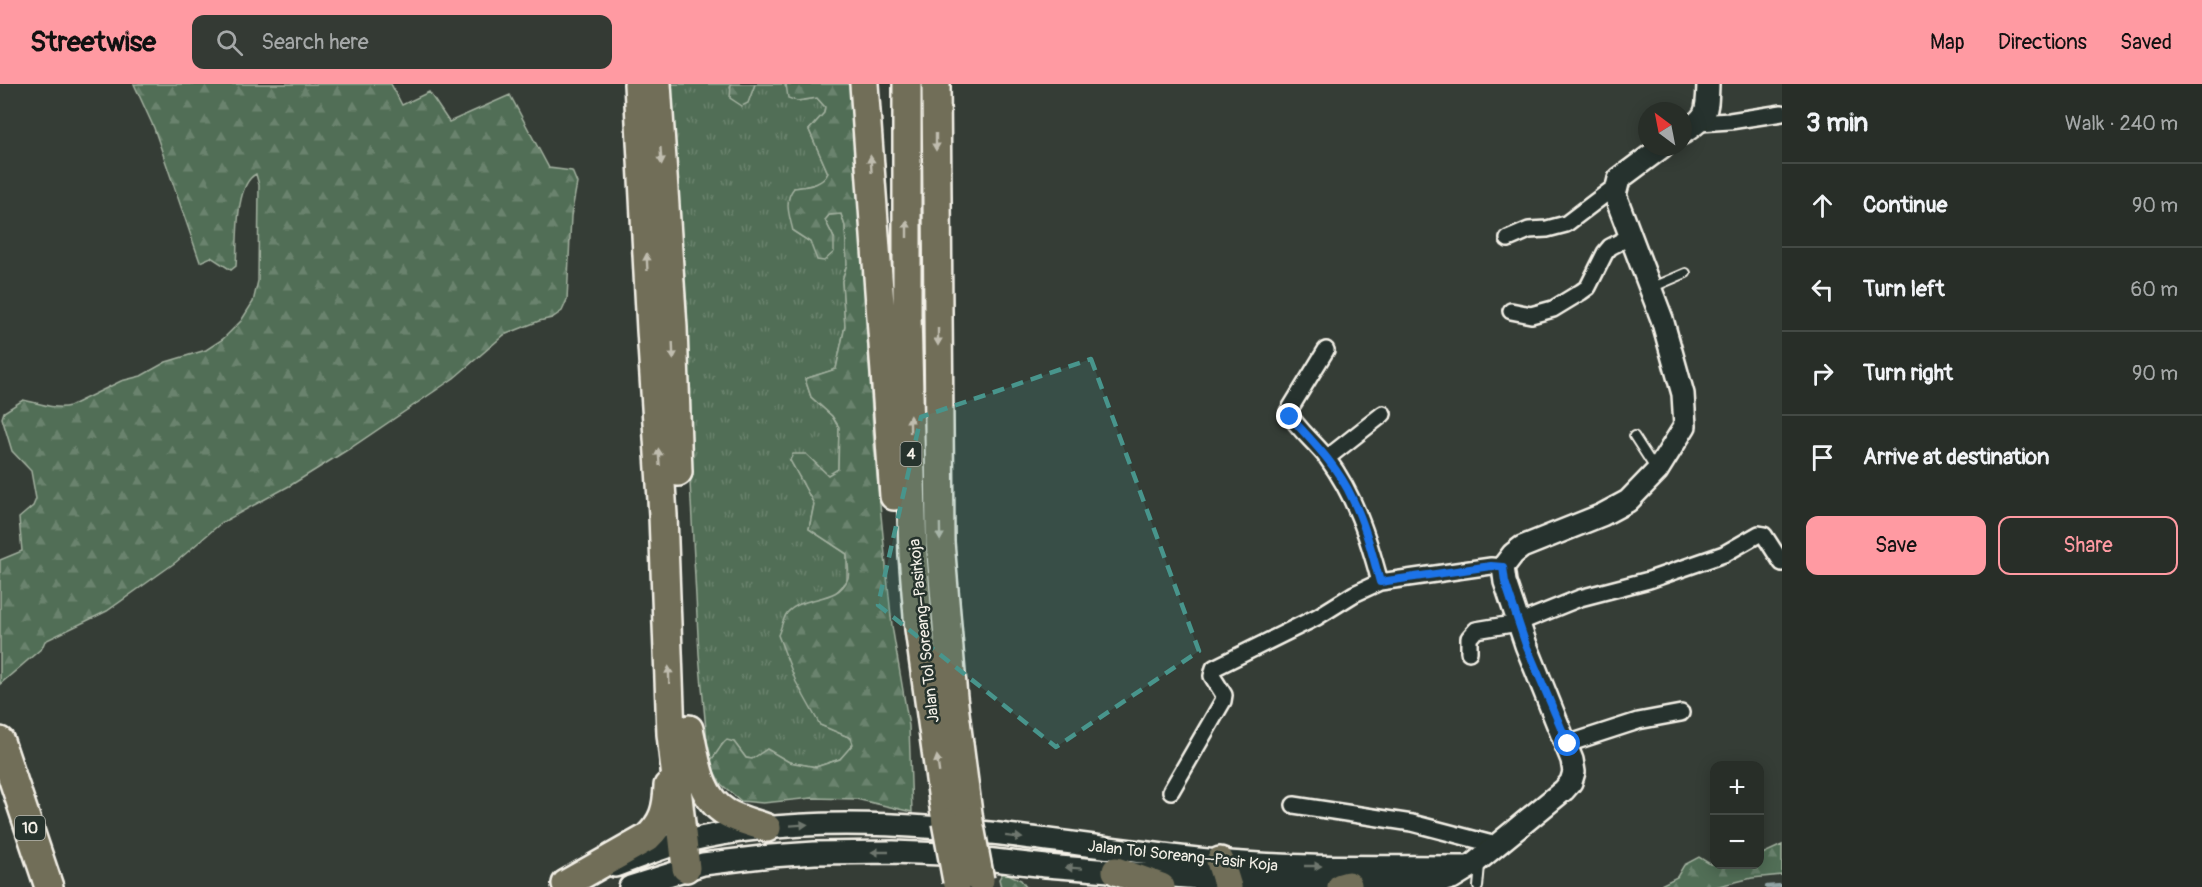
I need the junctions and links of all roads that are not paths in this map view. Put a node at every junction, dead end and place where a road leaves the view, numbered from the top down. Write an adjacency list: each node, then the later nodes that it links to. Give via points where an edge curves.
1 (638, 84): 29 (highway, one-way to 1)
2 (657, 84): 29 (highway, one-way to 29, via 672,328)
3 (864, 84): 22 (highway, one-way to 3, via 894,498)
4 (907, 84): 22 (highway, Jalan Tol Soreang–Pasirkoja / 4, one-way to 4)
5 (936, 84): 34 (highway, Jalan Tol Soreang–Pasirkoja / 4, one-way to 34, via 940,542 953,697)
6 (1708, 84): 8 (street, via 1707,111)
7 (1782, 113): 9 (street)
8 (1692, 127)
9 (1692, 128)
10 (1649, 156): 11 (street, via 1619,179)
11 (1616, 186): 12 (street, via 1618,205); 13 (street, via 1566,224 1529,230)
12 (1631, 236): 15 (street); 16 (street, via 1610,247 1588,286 1578,294 1542,312 1530,315)
13 (1508, 239)
14 (1686, 273): 15 (lane)
15 (1650, 288): 21 (street, via 1685,410 1684,426)
16 (1511, 311)
17 (1326, 350): 20 (street, via 1288,412)
18 (1383, 414): 20 (street)
19 (1634, 436): 21 (lane)
20 (1327, 458): 25 (street, via 1352,497)
21 (1657, 471): 24 (street, via 1628,501 1522,547)
22 (913, 555): 34 (highway, Jalan Tol Soreang–Pasirkoja / 4, one-way to 22, via 919,629)
23 (1782, 563): 26 (street, via 1768,540 1759,534 1724,554 1580,598)
24 (1503, 567): 25 (street); 26 (street)
25 (1380, 582): 32 (street, via 1214,668 1212,676 1224,695 1223,701)
26 (1518, 623): 27 (street, via 1476,630 1468,638); 30 (street)
27 (1469, 652)
28 (1681, 713): 30 (street, via 1638,721)
29 (680, 732): 35 (highway, via 711,801 729,814); 37 (highway); 42 (highway, via 667,807 654,831)
30 (1568, 744): 36 (street, via 1574,772 1571,782)
31 (4, 754): 44 (highway, 10)
32 (1171, 791)
33 (1294, 805): 36 (street, via 1412,824)
34 (957, 822): 41 (highway, Jalan Tol Soreang–Pasirkoja / 4, bridge)
35 (767, 828): 37 (street, Jalan Tol Soreang–Pasir Koja); 39 (street, Jalan Tol Soreang–Pasir Koja, one-way to 39, via 816,824 937,829)
36 (1496, 844): 40 (street)
37 (693, 854): 38 (street, Jalan Tol Soreang–Pasir Koja, one-way to 37, via 893,852); 42 (street, Jalan Tol Soreang–Pasir Koja); 45 (street, Jalan Tol Soreang–Pasir Koja)
38 (1116, 871): 39 (street, Jalan Tol Soreang–Pasir Koja); 46 (highway)
39 (1230, 876): 40 (street, Jalan Tol Soreang–Pasir Koja, one-way to 40, via 1304,866); 43 (street, Jalan Tol Soreang–Pasir Koja)
40 (1478, 877): 43 (street, Jalan Tol Soreang–Pasir Koja, via 1431,884)
41 (969, 884)
42 (563, 885)
43 (1345, 886)
44 (49, 887)
45 (630, 887)
46 (1161, 887)

